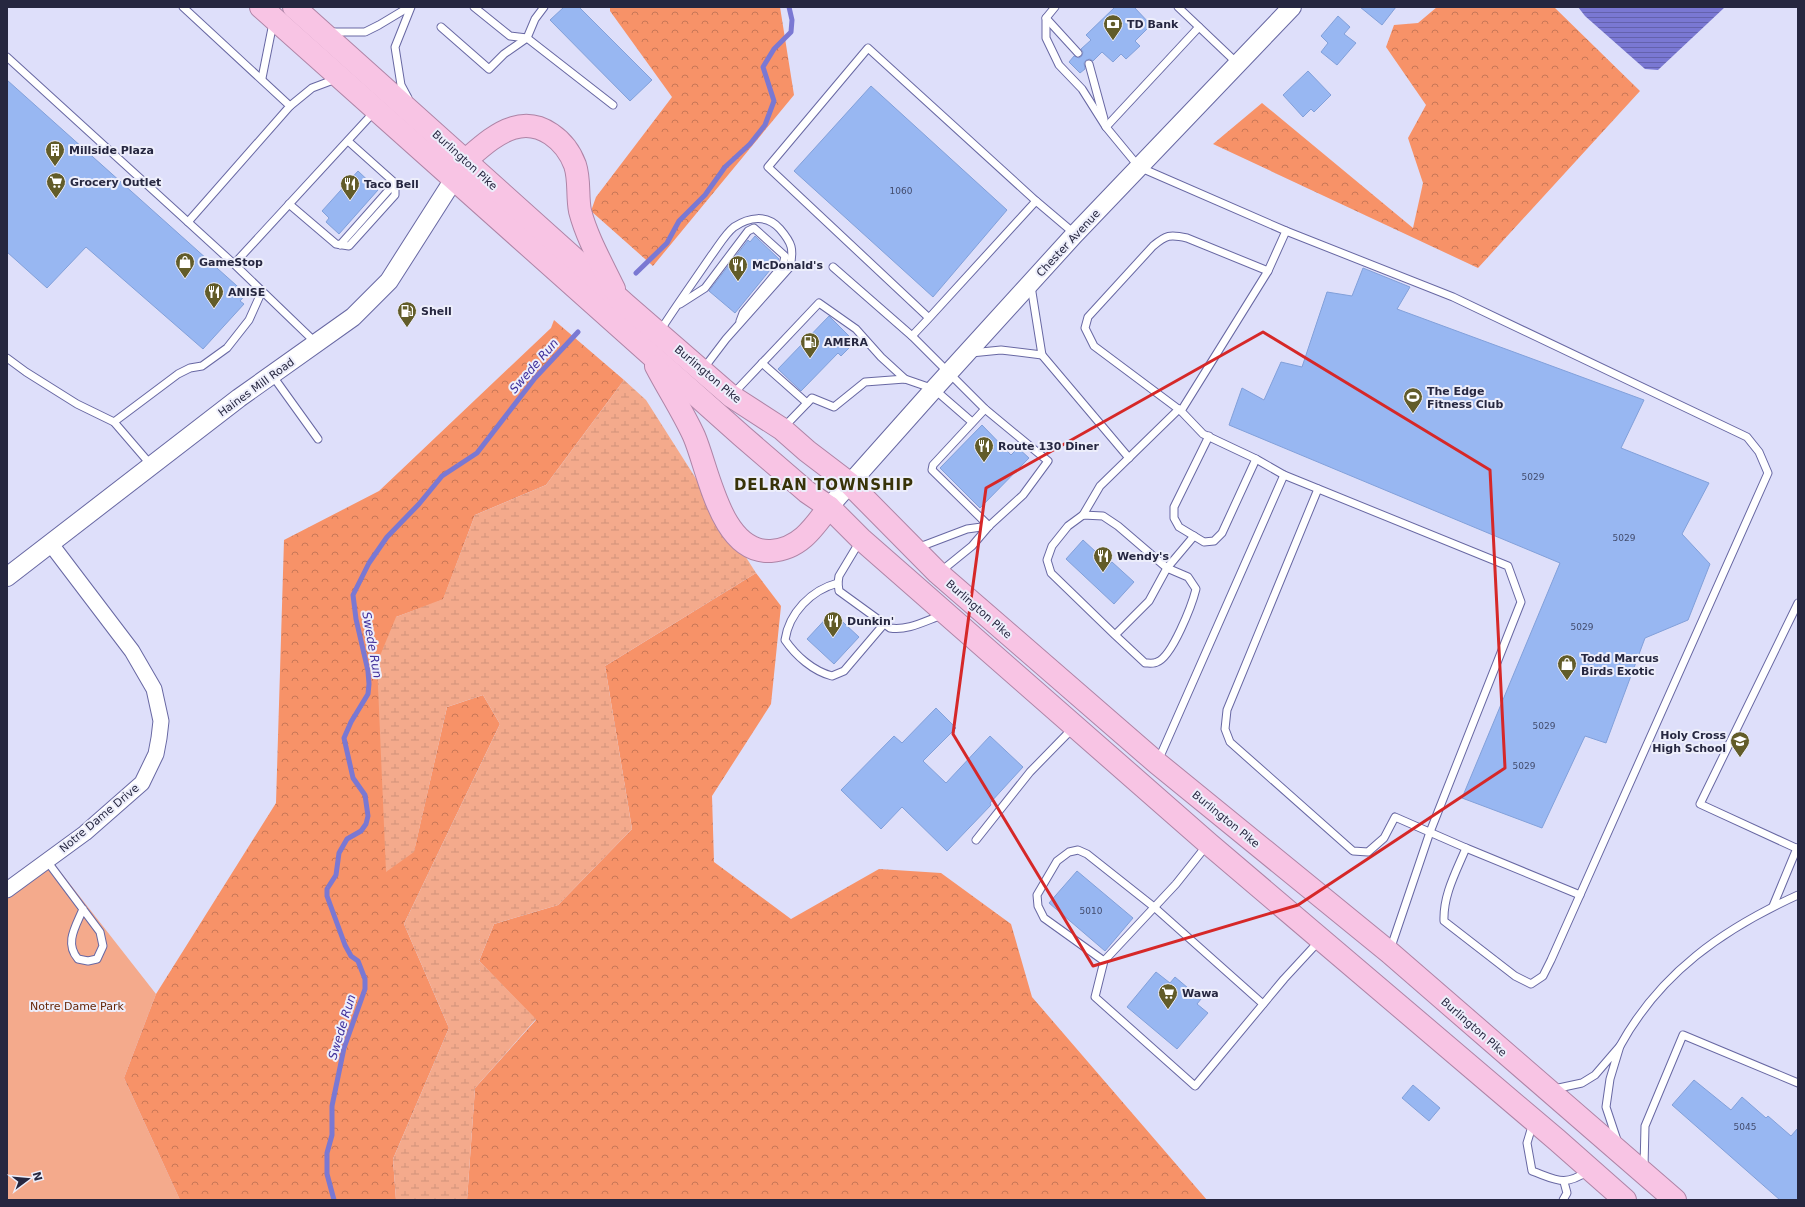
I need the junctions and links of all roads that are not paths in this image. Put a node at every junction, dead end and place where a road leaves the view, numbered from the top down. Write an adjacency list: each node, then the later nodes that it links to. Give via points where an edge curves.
1 (183, 7): 19 (lane)
2 (294, 7): 13 (highway, Burlington Pike)
3 (410, 7): 13 (lane, via 365,32); 24 (lane, via 395,47 401,85)
4 (474, 7): 14 (lane, via 510,36)
5 (544, 7): 14 (lane, via 535,19)
6 (1056, 7): 10 (lane)
7 (1178, 7): 12 (lane)
8 (1287, 9): 18 (street, Chester Avenue)
9 (267, 13): 19 (lane); 20 (highway, Burlington Pike)
10 (1046, 18): 15 (lane); 25 (lane, via 1046,38 1059,65 1082,89)
11 (441, 27): 14 (lane, via 489,69 504,54)
12 (1199, 27): 18 (lane); 25 (lane)
13 (321, 32): 24 (highway, Burlington Pike)
14 (527, 38): 21 (lane)
15 (1078, 52)
16 (7, 57): 32 (lane)
17 (1089, 64): 25 (lane)
18 (1238, 64): 28 (street, Chester Avenue)
19 (262, 78): 22 (lane)
20 (339, 78): 22 (lane, via 312,88); 23 (highway, Burlington Pike)
21 (613, 105)
22 (290, 106): 32 (lane)
23 (376, 110): 26 (lane); 29 (highway, Burlington Pike)
24 (418, 118): 27 (highway, Burlington Pike)
25 (1106, 127): 28 (lane)
26 (348, 141): 31 (lane); 31 (lane, via 394,183 395,195 348,246 336,244)
27 (466, 160): 29 (street, Haines Mill Road); 40 (highway, Burlington Pike); 40 (highway, via 485,144 514,127 531,127 558,138 570,154 575,167 580,210)
28 (1139, 167): 33 (lane); 34 (street, Chester Avenue)
29 (454, 180): 46 (street, Haines Mill Road, via 389,281 353,317); 47 (highway, Burlington Pike)
30 (1036, 201): 34 (lane); 42 (lane); 42 (lane, via 868,48 768,167)
31 (289, 204): 35 (lane)
32 (188, 222): 35 (lane)
33 (1286, 231): 37 (lane); 96 (lane, via 1453,297 1747,437 1759,452 1768,473)
34 (1075, 234): 38 (street, Chester Avenue)
35 (234, 264): 39 (lane)
36 (833, 267): 45 (lane)
37 (1268, 271): 60 (lane); 60 (lane, via 1187,238 1175,235 1164,237 1152,246 1088,317 1085,328 1094,346)
38 (1031, 283): 48 (street, Chester Avenue); 49 (lane)
39 (262, 291): 46 (lane); 61 (lane, via 249,320 228,348 202,366 178,374)
40 (618, 298): 44 (highway, Burlington Pike)
41 (676, 306): 43 (lane, via 704,288 748,231 754,228 785,256 782,265 743,313); 43 (lane, via 733,228 752,218 762,218 776,225 790,240 793,255 790,267); 44 (lane)
42 (929, 318): 45 (lane)
43 (739, 325): 52 (lane)
44 (659, 333): 52 (highway, Burlington Pike)
45 (912, 336): 53 (lane)
46 (316, 344): 54 (street, Haines Mill Road)
47 (647, 351): 72 (highway, Burlington Pike, via 807,492); 72 (highway, via 694,436 727,523 748,548 764,552 796,544)
48 (967, 353): 49 (lane, via 1001,350); 53 (street, Chester Avenue)
49 (1042, 355): 66 (lane)
50 (7, 358): 61 (lane, via 77,404)
51 (762, 363): 55 (lane, via 819,303 856,329); 57 (lane); 58 (lane)
52 (702, 370): 57 (highway, Burlington Pike)
53 (950, 372): 56 (street, Chester Avenue); 59 (lane)
54 (271, 375): 65 (lane); 68 (street, Haines Mill Road)
55 (905, 379): 56 (lane); 58 (lane, via 865,382 834,407 812,398)
56 (934, 389): 62 (lane); 70 (street, Chester Avenue)
57 (731, 396): 63 (highway, Burlington Pike)
58 (808, 403): 63 (lane)
59 (985, 409): 62 (lane); 74 (lane, via 1048,461 1023,495)
60 (1180, 410): 64 (lane, via 1203,434); 66 (lane)
61 (114, 422): 68 (lane)
62 (972, 422): 74 (lane, via 933,465 932,470)
63 (782, 429): 70 (highway, Burlington Pike)
64 (1209, 436): 67 (lane); 75 (lane, via 1174,507 1174,518 1179,527)
65 (318, 439)
66 (1129, 458): 73 (lane, via 1100,486)
67 (1256, 459): 69 (lane); 75 (lane, via 1222,533 1214,541 1204,542)
68 (151, 466): 77 (street, Haines Mill Road)
69 (1284, 474): 71 (lane); 88 (lane)
70 (849, 483): 72 (street, Chester Avenue); 78 (highway, Burlington Pike)
71 (1318, 489): 89 (lane, via 1508,566 1521,602); 89 (lane, via 1227,710 1225,729 1230,742 1354,851 1368,852 1384,838 1395,817)
72 (829, 507): 76 (highway, Burlington Pike)
73 (1083, 515): 79 (lane, via 1103,516); 86 (lane, via 1068,526 1052,546 1047,560 1051,572)
74 (989, 526): 78 (lane, via 967,529); 80 (lane, via 972,546)
75 (1194, 536): 79 (lane)
76 (861, 539): 82 (lane, via 839,576); 84 (highway, Burlington Pike)
77 (50, 543): 81 (street, Haines Mill Road); 94 (street, Notre Dame Drive, via 132,651 154,689 161,721 156,754 142,783 85,833)
78 (914, 549): 80 (highway, Burlington Pike)
79 (1167, 568): 86 (lane, via 1149,600); 86 (lane, via 1188,577 1196,589 1193,602 1168,654 1157,662 1145,663)
80 (938, 573): 88 (highway, Burlington Pike)
81 (7, 576)
82 (838, 583): 85 (lane, via 840,591); 85 (lane, via 811,595 792,618 787,627 785,640 794,653 822,673 832,676 844,671)
83 (1798, 603): 93 (lane, via 1700,804)
84 (946, 613): 85 (lane, via 898,630); 87 (highway, Burlington Pike)
85 (887, 626)
86 (1115, 635)
87 (1075, 726): 90 (lane, via 1030,772); 91 (highway, Burlington Pike)
88 (1157, 763): 102 (highway, Burlington Pike)
89 (1430, 832): 92 (lane); 102 (lane)
90 (976, 840)
91 (1209, 844): 99 (lane); 101 (highway, Burlington Pike)
92 (1466, 848): 96 (lane); 96 (lane, via 1447,892 1443,908 1444,921 1515,976 1531,984 1543,976)
93 (1797, 848): 98 (lane)
94 (47, 861): 95 (street, Notre Dame Drive); 100 (lane)
95 (7, 890)
96 (1580, 895)
97 (1798, 895): 98 (lane)
98 (1773, 906): 105 (lane, via 1707,947 1673,975 1645,1005)
99 (1154, 907): 103 (lane); 103 (lane, via 1087,854 1078,850 1069,852 1058,861 1037,895 1038,906 1044,918); 104 (lane)
100 (83, 909): 100 (lane, via 100,932 103,946 97,959 88,961 78,960 72,952 71,938)
101 (1321, 940): 104 (lane); 108 (highway, Burlington Pike)
102 (1389, 952): 107 (highway, Burlington Pike)
103 (1104, 961): 104 (lane, via 1095,996 1195,1086)
104 (1263, 1004)
105 (1620, 1046): 107 (lane, via 1595,1075 1582,1083); 109 (lane, via 1610,1079 1606,1107)
106 (1798, 1083): 111 (lane, via 1683,1035 1645,1126)
107 (1549, 1090): 109 (highway, Burlington Pike)
108 (1533, 1121): 110 (highway, Burlington Pike); 112 (lane, via 1527,1143 1532,1171)
109 (1623, 1155): 111 (highway, Burlington Pike)
110 (1590, 1170): 112 (lane); 114 (highway, Burlington Pike)
111 (1644, 1173): 115 (highway, Burlington Pike)
112 (1564, 1182): 113 (lane, via 1567,1193)
113 (1563, 1200)
114 (1625, 1200)
115 (1675, 1200)

